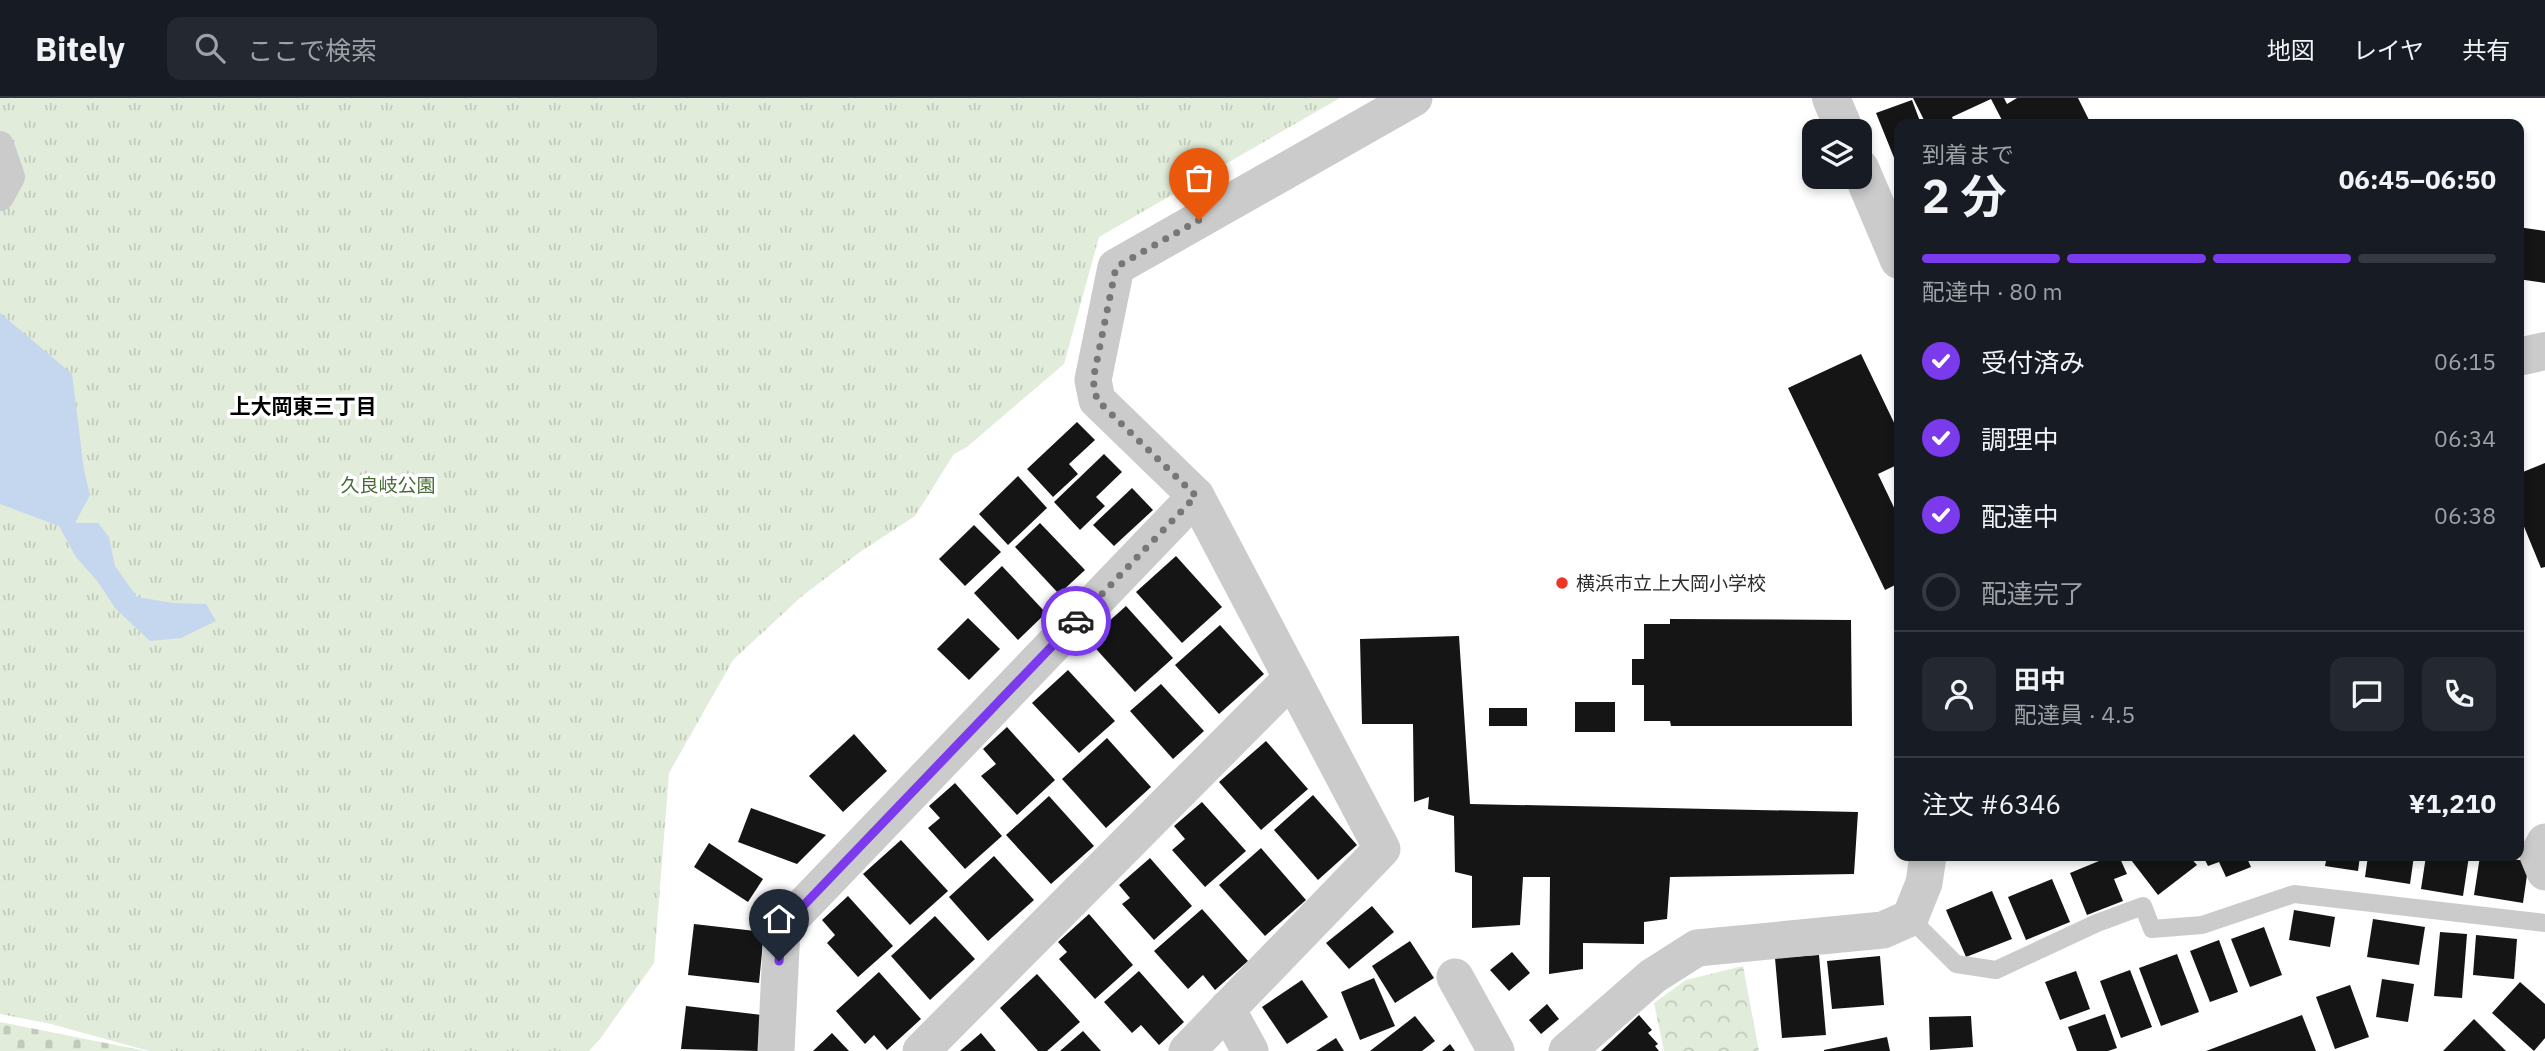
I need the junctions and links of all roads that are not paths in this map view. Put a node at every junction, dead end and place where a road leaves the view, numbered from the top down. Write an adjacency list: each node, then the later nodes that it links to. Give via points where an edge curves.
1 (1414, 98): 10 (street, via 1116,267 1093,380 1097,400)
2 (1831, 98): 3 (street)
3 (1840, 119)
4 (0, 145): 6 (street, via 11,177)
5 (1869, 189): 7 (street)
6 (0, 197)
7 (1894, 248)
8 (2545, 351): 9 (street)
9 (2524, 356)
10 (1196, 496): 11 (street); 19 (street, via 782,928)
11 (1292, 678): 18 (street, via 1382,849); 20 (street)
12 (2545, 842): 14 (street, via 2538,855)
13 (1927, 861): 15 (street)
14 (2545, 872)
15 (1910, 918): 16 (lane, via 1956,964 1996,970 2143,906 2152,929 2202,925 2294,894); 24 (street, via 1883,930 1696,948 1653,976)
16 (2545, 923)
17 (1455, 977): 23 (street)
18 (1227, 1009): 21 (street); 22 (street)
19 (776, 1051)
20 (921, 1051)
21 (1187, 1051)
22 (1250, 1051)
23 (1496, 1051)
24 (1567, 1051)

